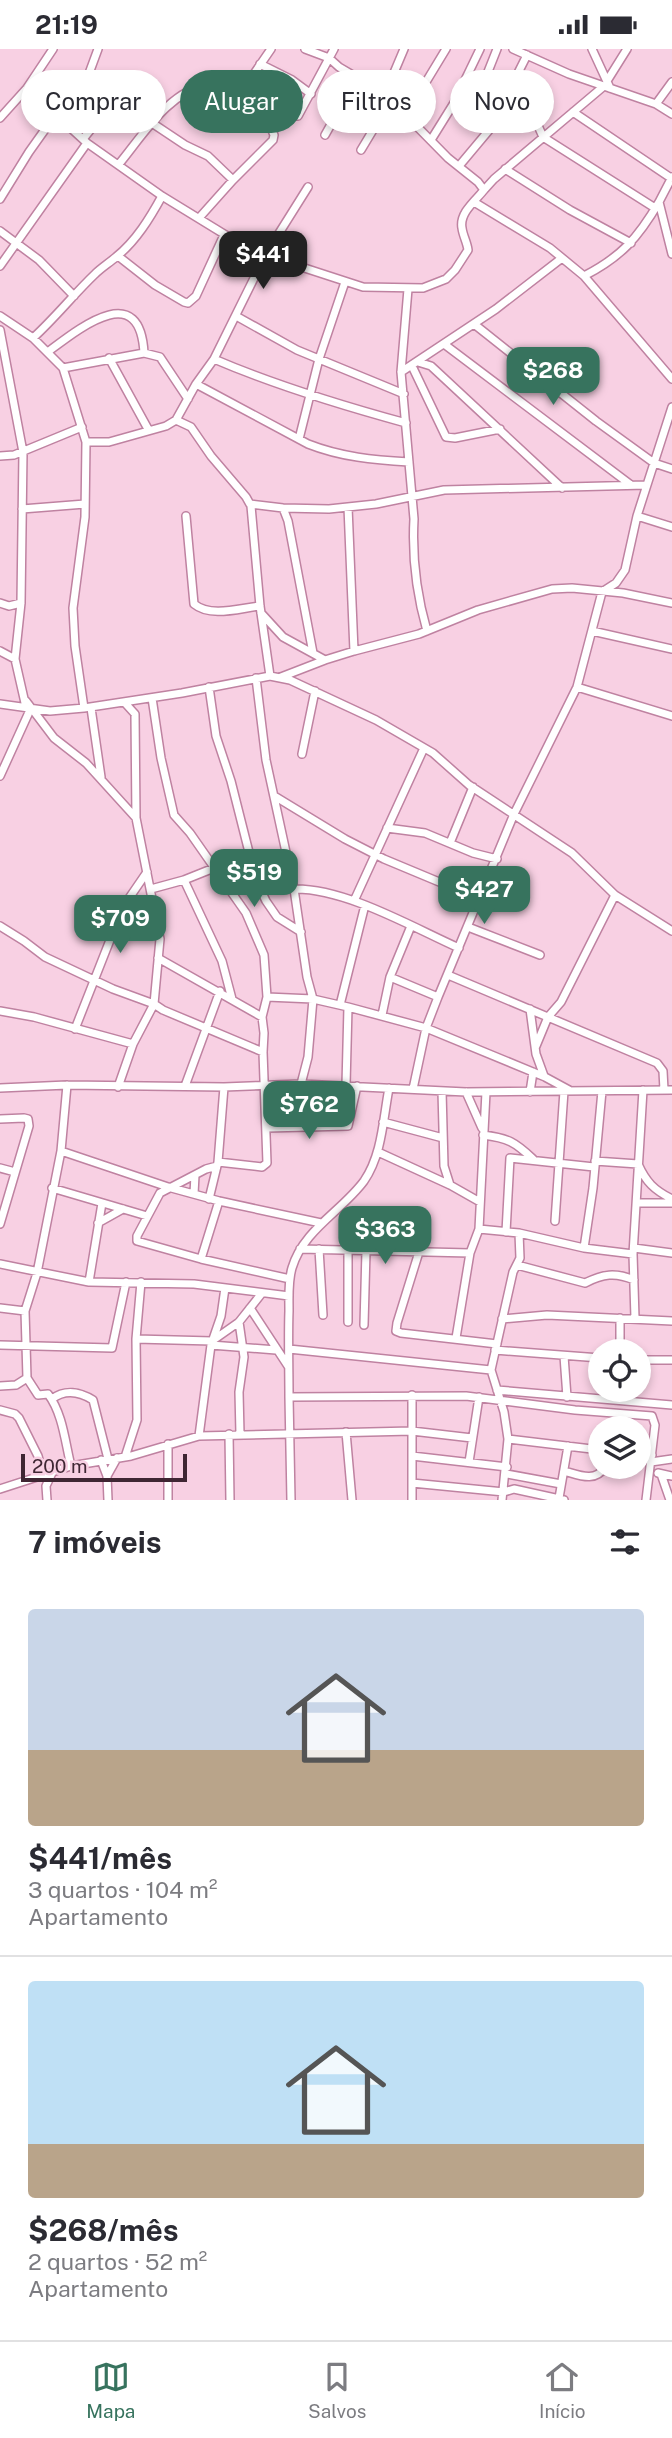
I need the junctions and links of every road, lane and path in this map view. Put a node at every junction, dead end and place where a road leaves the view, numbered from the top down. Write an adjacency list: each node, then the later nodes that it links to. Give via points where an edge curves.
1 (53, 49): 16 (street)
2 (99, 49): 17 (street)
3 (271, 49): 15 (street)
4 (305, 49): 14 (street)
5 (334, 49): 14 (street)
6 (404, 49): 19 (street)
7 (446, 49): 20 (street)
8 (480, 49): 42 (street)
9 (497, 49): 21 (street)
10 (513, 49): 13 (street)
11 (592, 49): 24 (street)
12 (627, 49): 24 (street)
13 (527, 55): 22 (street); 24 (street)
14 (330, 58): 18 (street); 25 (street)
15 (260, 64): 25 (street); 28 (street, via 238,97 204,85)
16 (39, 70)
17 (90, 70)
18 (343, 70)
19 (397, 70)
20 (434, 70)
21 (489, 70)
22 (519, 70)
23 (672, 82): 27 (street)
24 (607, 85): 27 (street); 29 (street)
25 (311, 94): 49 (street, via 298,116 275,114 270,118 273,140)
26 (21, 95): 31 (street)
27 (656, 104): 30 (street)
28 (166, 109)
29 (573, 112): 41 (street); 48 (street)
30 (672, 114)
31 (0, 118)
32 (166, 132): 49 (street, via 208,156)
33 (45, 133): 53 (street)
34 (77, 133): 43 (street)
35 (91, 133): 43 (street)
36 (144, 133): 45 (street)
37 (370, 133): 44 (street)
38 (424, 133): 42 (street)
39 (486, 133): 46 (street)
40 (541, 133): 41 (street)
41 (543, 137): 47 (street); 55 (street)
42 (431, 140): 46 (street)
43 (85, 141): 45 (street); 60 (street)
44 (361, 150)
45 (119, 164): 52 (street)
46 (459, 166): 51 (street)
47 (505, 169): 51 (street); 61 (street)
48 (672, 177): 55 (street)
49 (233, 180): 56 (street)
50 (308, 187): 62 (street)
51 (484, 190): 54 (street)
52 (162, 196): 56 (street); 64 (street)
53 (0, 199)
54 (474, 202): 65 (street); 69 (street, via 461,221 468,250 455,269 436,285)
55 (657, 205): 59 (street); 61 (street)
56 (199, 218): 58 (street)
57 (0, 231): 60 (street)
58 (224, 235): 62 (street); 64 (street, via 196,296 188,303)
59 (671, 241): 63 (street)
60 (16, 242): 66 (street); 70 (street)
61 (631, 243): 67 (street)
62 (266, 254): 68 (street); 72 (street)
63 (672, 254)
64 (118, 256): 70 (street)
65 (562, 258): 67 (street); 73 (street)
66 (0, 266)
67 (584, 276): 87 (street)
68 (345, 282): 69 (street); 82 (street)
69 (408, 289): 86 (street)
70 (74, 296): 75 (street)
71 (0, 316): 75 (street)
72 (236, 316): 81 (street); 82 (street)
73 (474, 324): 76 (street); 105 (street)
74 (0, 330): 102 (street)
75 (33, 338): 77 (street)
76 (444, 344): 79 (street); 107 (street)
77 (49, 351): 78 (street, via 86,325 121,313 133,317 141,330); 85 (street)
78 (144, 353): 80 (street); 93 (street, via 160,357)
79 (430, 353): 83 (street); 84 (street)
80 (109, 358): 85 (street); 98 (street)
81 (214, 359): 89 (street); 92 (street)
82 (319, 359): 90 (street); 92 (street)
83 (415, 364): 84 (street); 86 (street); 99 (street, via 446,437)
84 (431, 366): 99 (street)
85 (63, 368): 97 (street)
86 (401, 372): 88 (street)
87 (672, 379)
88 (403, 382): 90 (street); 91 (street)
89 (196, 384): 93 (street); 100 (street)
90 (386, 386): 91 (street)
91 (404, 394): 96 (street)
92 (310, 397): 96 (street); 100 (street)
93 (188, 399): 95 (street)
94 (671, 410): 105 (street)
95 (176, 420): 98 (street); 112 (street, via 191,427)
96 (406, 423): 104 (street)
97 (82, 427): 101 (street); 102 (street)
98 (148, 429): 101 (street, via 109,442)
99 (500, 429): 109 (street)
100 (299, 439): 104 (street, via 353,457)
101 (86, 442): 111 (street)
102 (23, 452): 103 (street); 115 (street)
103 (0, 456)
104 (409, 462): 110 (street)
105 (654, 463): 106 (street); 108 (street)
106 (672, 469)
107 (631, 485): 108 (street); 109 (street)
108 (646, 485): 117 (street)
109 (562, 488): 110 (street, via 444,490)
110 (411, 497): 113 (street); 126 (street, via 422,614)
111 (85, 504): 115 (street); 144 (street, via 73,608)
112 (250, 504): 114 (street); 124 (street)
113 (348, 507): 114 (street); 130 (street)
114 (283, 508): 131 (street)
115 (22, 509): 121 (street)
116 (187, 516): 124 (street, via 194,604 210,611)
117 (637, 516): 118 (street); 119 (street, via 625,570 617,583)
118 (672, 527)
119 (602, 592): 122 (street); 126 (street, via 552,589 478,610); 127 (street)
120 (0, 603): 123 (street)
121 (21, 603): 123 (street); 125 (street)
122 (672, 603)
123 (9, 606): 125 (street)
124 (261, 610): 131 (street, via 284,637); 134 (street)
125 (20, 616): 132 (street)
126 (428, 631): 130 (street)
127 (592, 631): 128 (street); 138 (street)
128 (672, 649)
129 (0, 651): 132 (street)
130 (354, 651): 133 (street)
131 (313, 653): 133 (street)
132 (15, 659): 143 (street)
133 (325, 660): 135 (street)
134 (270, 676): 135 (street); 136 (street)
135 (281, 677): 139 (street)
136 (256, 678): 137 (street); 153 (street)
137 (209, 687): 140 (street); 158 (street, via 216,736)
138 (576, 687): 145 (street); 154 (street)
139 (315, 691): 146 (street); 148 (street)
140 (152, 698): 141 (street); 161 (street, via 174,815)
141 (130, 702): 144 (street); 155 (street, via 135,714)
142 (0, 704): 143 (street)
143 (28, 707): 144 (street); 149 (street, via 54,739); 150 (street)
144 (87, 708): 147 (street)
145 (672, 716)
146 (424, 748): 152 (street); 156 (street)
147 (96, 749): 149 (street); 151 (street)
148 (302, 754)
149 (86, 763): 151 (street)
150 (0, 776)
151 (102, 778): 155 (street)
152 (472, 787): 154 (street); 157 (street)
153 (276, 797): 159 (street); 164 (street)
154 (514, 814): 160 (street); 166 (street, via 572,853)
155 (136, 818): 162 (street)
156 (387, 828): 157 (street, via 414,830); 159 (street)
157 (450, 843): 160 (street)
158 (249, 855): 161 (street); 174 (street, via 266,901 277,916)
159 (376, 855): 167 (street); 168 (street)
160 (497, 859): 167 (street)
161 (215, 868): 163 (street); 185 (street, via 246,912 264,955)
162 (147, 872): 165 (street); 180 (street, via 123,907)
163 (184, 880): 165 (street); 183 (street, via 218,951)
164 (294, 888): 168 (street); 174 (street)
165 (151, 889): 177 (street, via 160,939)
166 (615, 895): 173 (street); 193 (street, via 566,992)
167 (480, 899): 172 (street)
168 (354, 901): 169 (street)
169 (365, 905): 171 (street); 187 (street)
170 (0, 926): 180 (street, via 45,957)
171 (411, 926): 175 (street); 179 (street)
172 (468, 927): 175 (street); 176 (street)
173 (672, 931)
174 (301, 932): 184 (street)
175 (459, 948): 178 (street)
176 (540, 955)
177 (158, 958): 181 (street); 186 (street)
178 (448, 975): 182 (street); 188 (street)
179 (390, 977): 182 (street); 191 (street)
180 (96, 979): 186 (street); 196 (street)
181 (220, 991): 183 (street); 194 (street)
182 (438, 997): 195 (street)
183 (232, 999): 189 (street)
184 (313, 999): 185 (street); 187 (street); 202 (street)
185 (265, 1001): 189 (street); 192 (street)
186 (154, 1004): 194 (street); 197 (street)
187 (344, 1006): 191 (street); 206 (street)
188 (530, 1009): 193 (street); 198 (street)
189 (251, 1010): 192 (street)
190 (0, 1011): 196 (street)
191 (382, 1015): 195 (street)
192 (261, 1017): 199 (street)
193 (548, 1017): 198 (street); 214 (street, via 657,1063)
194 (205, 1027): 199 (street); 205 (street)
195 (426, 1028): 200 (street); 212 (street)
196 (75, 1029): 197 (street)
197 (133, 1044): 208 (street)
198 (536, 1050): 200 (street); 201 (street)
199 (263, 1052): 204 (street)
200 (531, 1072): 201 (street); 220 (street)
201 (545, 1077): 217 (street)
202 (301, 1084): 204 (street); 206 (street)
203 (66, 1085): 208 (street); 210 (street); 226 (street)
204 (265, 1085): 209 (street); 223 (street)
205 (185, 1086): 208 (street); 209 (street)
206 (346, 1086): 207 (street)
207 (356, 1086): 211 (street); 223 (street, via 348,1126)
208 (118, 1087)
209 (224, 1087): 230 (street)
210 (0, 1088)
211 (389, 1088): 212 (street); 222 (street)
212 (412, 1089): 215 (street)
213 (643, 1090): 214 (street); 218 (street); 232 (street)
214 (668, 1090)
215 (442, 1091): 216 (street); 225 (street)
216 (466, 1091): 219 (street); 224 (street)
217 (568, 1091): 218 (street); 220 (street); 229 (street)
218 (602, 1091): 231 (street)
219 (485, 1092): 220 (street); 224 (street)
220 (530, 1092)
221 (0, 1119): 235 (street, via 24,1118 29,1123)
222 (383, 1122): 225 (street); 227 (street)
223 (267, 1128): 230 (street, via 265,1165)
224 (483, 1132): 228 (street, via 515,1142); 245 (street)
225 (443, 1138): 233 (street)
226 (61, 1151): 239 (street); 240 (street)
227 (378, 1152): 237 (street); 255 (street, via 362,1183)
228 (533, 1159): 229 (street); 258 (street, via 510,1158)
229 (559, 1163): 231 (street); 253 (street)
230 (218, 1164): 236 (street); 242 (street)
231 (595, 1164): 232 (street); 260 (street)
232 (638, 1164): 244 (street, via 650,1185); 248 (street)
233 (444, 1166): 237 (street); 238 (street)
234 (0, 1168): 235 (street)
235 (15, 1172): 246 (street)
236 (195, 1175): 239 (street); 241 (street)
237 (437, 1180): 238 (street)
238 (450, 1185): 245 (street)
239 (168, 1187): 241 (street); 252 (street)
240 (52, 1188): 247 (street); 272 (street)
241 (194, 1194): 242 (street)
242 (209, 1199): 243 (street)
243 (219, 1201): 255 (street); 269 (street)
244 (672, 1201): 248 (street)
245 (480, 1202): 257 (street)
246 (4, 1203): 256 (street)
247 (102, 1203): 249 (street); 251 (street)
248 (637, 1203): 265 (street)
249 (111, 1206): 250 (street); 251 (street)
250 (123, 1209): 252 (street); 254 (street)
251 (100, 1214): 254 (street)
252 (147, 1216): 269 (street, via 137,1241)
253 (555, 1221)
254 (99, 1223): 275 (street)
255 (321, 1223): 261 (street)
256 (0, 1224)
257 (479, 1229): 258 (street); 267 (street)
258 (506, 1231): 259 (street)
259 (519, 1233): 260 (street); 271 (street)
260 (584, 1248): 265 (street)
261 (300, 1249): 262 (street); 273 (street)
262 (319, 1249): 263 (street); 284 (street)
263 (348, 1251): 264 (street); 290 (street)
264 (366, 1251): 266 (street); 291 (street)
265 (634, 1251): 268 (street); 274 (street)
266 (419, 1252): 267 (street); 292 (street, via 396,1331)
267 (470, 1252): 292 (street)
268 (672, 1253)
269 (201, 1259): 273 (street)
270 (0, 1264): 272 (street)
271 (517, 1265): 274 (street, via 585,1283 599,1275); 287 (street)
272 (37, 1273): 275 (street); 283 (street)
273 (290, 1279): 280 (street)
274 (634, 1280): 286 (street)
275 (89, 1282): 276 (street)
276 (126, 1282): 277 (street); 297 (street, via 112,1348)
277 (141, 1282): 278 (street); 293 (street)
278 (225, 1288): 279 (street); 295 (street)
279 (262, 1293): 280 (street); 282 (street)
280 (289, 1296): 300 (street)
281 (0, 1308): 283 (street)
282 (250, 1308): 289 (street); 301 (street)
283 (25, 1311): 297 (street)
284 (323, 1315)
285 (620, 1318): 286 (street); 287 (street, via 547,1315); 294 (street)
286 (635, 1318): 288 (street)
287 (502, 1319): 298 (street)
288 (672, 1321)
289 (239, 1322): 295 (street); 299 (street)
290 (348, 1322)
291 (364, 1325)
292 (456, 1338): 298 (street)
293 (136, 1339): 295 (street); 331 (street, via 137,1420)
294 (620, 1339)
295 (211, 1343): 299 (street); 324 (street)
296 (0, 1345): 297 (street)
297 (25, 1346): 308 (street)
298 (496, 1347): 302 (street); 307 (street)
299 (243, 1348): 301 (street); 323 (street)
300 (289, 1349): 306 (street); 307 (street)
301 (276, 1350): 306 (street)
302 (564, 1356): 303 (street); 314 (street)
303 (588, 1357)
304 (651, 1360): 305 (street)
305 (672, 1360)
306 (289, 1366): 312 (street)
307 (491, 1370): 310 (street)
308 (27, 1378): 309 (street, via 16,1385); 315 (street, via 38,1395 48,1394)
309 (0, 1386)
310 (497, 1389): 314 (street); 316 (street)
311 (412, 1395): 312 (street); 313 (street); 319 (street)
312 (289, 1397): 321 (street)
313 (479, 1397): 316 (street); 325 (street)
314 (566, 1397): 317 (street)
315 (52, 1399): 334 (street, via 70,1392 93,1400); 336 (street)
316 (500, 1400): 326 (street); 332 (street, via 652,1416)
317 (672, 1405)
318 (0, 1410): 346 (street, via 19,1418)
319 (412, 1431): 320 (street); 325 (street); 330 (street)
320 (346, 1432): 321 (street); 359 (street)
321 (290, 1433): 323 (street); 358 (street)
322 (229, 1434): 323 (street); 324 (street); 357 (street)
323 (240, 1434)
324 (199, 1436): 327 (street)
325 (472, 1438): 335 (street)
326 (508, 1440): 328 (street); 338 (street)
327 (168, 1444): 331 (street); 356 (street)
328 (568, 1446): 329 (street); 339 (street)
329 (588, 1448)
330 (412, 1456): 335 (street); 348 (street)
331 (121, 1457): 334 (street); 343 (street)
332 (652, 1459): 333 (street); 337 (street)
333 (672, 1459)
334 (105, 1460): 336 (street); 343 (street)
335 (469, 1462): 338 (street)
336 (71, 1466): 341 (street)
337 (651, 1466)
338 (507, 1471): 349 (street); 352 (street)
339 (564, 1471): 344 (street); 349 (street)
340 (651, 1472): 342 (street)
341 (52, 1473): 346 (street); 350 (street)
342 (661, 1474): 345 (street); 362 (street)
343 (107, 1476): 355 (street)
344 (588, 1476)
345 (672, 1476)
346 (42, 1477): 350 (street); 351 (street)
347 (649, 1479): 361 (street)
348 (412, 1483): 352 (street); 360 (street)
349 (561, 1484): 353 (street)
350 (46, 1486): 354 (street)
351 (0, 1489)
352 (503, 1496): 353 (street, via 514,1489)
353 (561, 1499)
354 (47, 1500)
355 (108, 1500)
356 (168, 1500)
357 (230, 1500)
358 (291, 1500)
359 (352, 1500)
360 (412, 1500)
361 (646, 1500)
362 (670, 1500)

